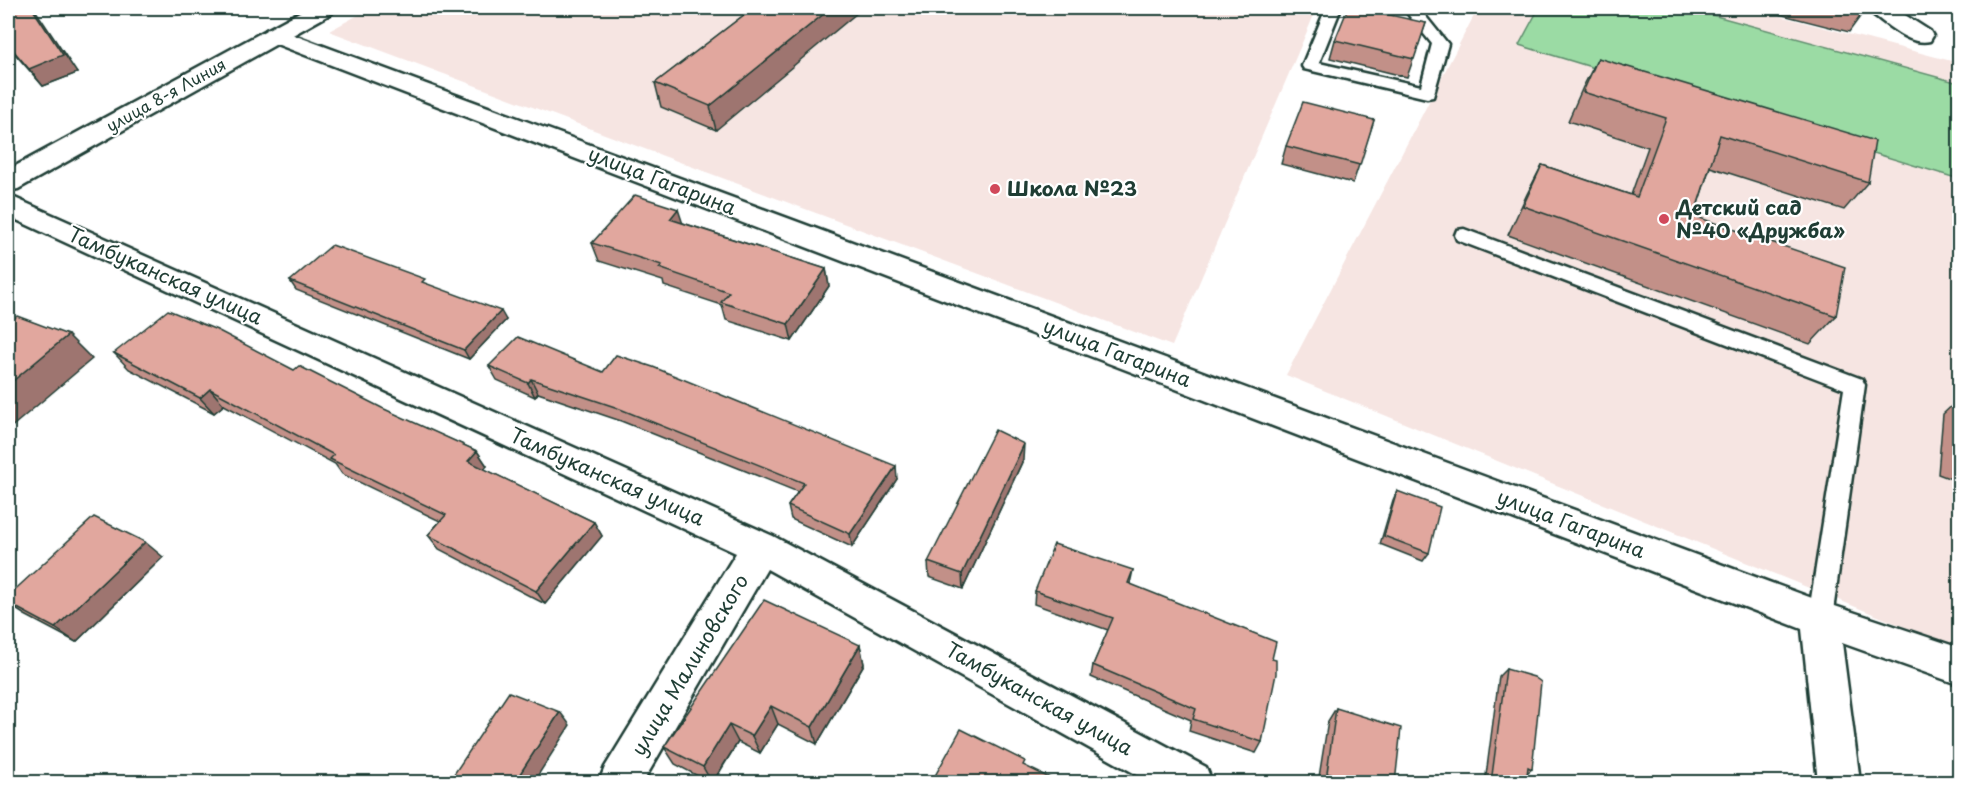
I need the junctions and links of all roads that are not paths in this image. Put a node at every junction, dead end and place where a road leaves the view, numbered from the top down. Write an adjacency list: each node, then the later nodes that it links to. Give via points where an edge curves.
1 (324, 8): 5 (street, улица 8-я Линия)
2 (1333, 8): 3 (lane, via 1310,66 1427,93 1440,44)
3 (1411, 8)
4 (1879, 8): 6 (street)
5 (275, 35): 7 (street, улица 8-я Линия); 11 (street, улица Гагарина)
6 (1921, 36)
7 (8, 182)
8 (8, 204): 10 (street, Тамбуканская улица)
9 (1464, 235): 11 (lane, via 1856,385)
10 (760, 547): 13 (street, улица Малиновского); 14 (street, Тамбуканская улица)
11 (1820, 618): 12 (street, улица Гагарина); 15 (street)
12 (1959, 667)
13 (620, 783)
14 (1191, 783)
15 (1839, 783)

